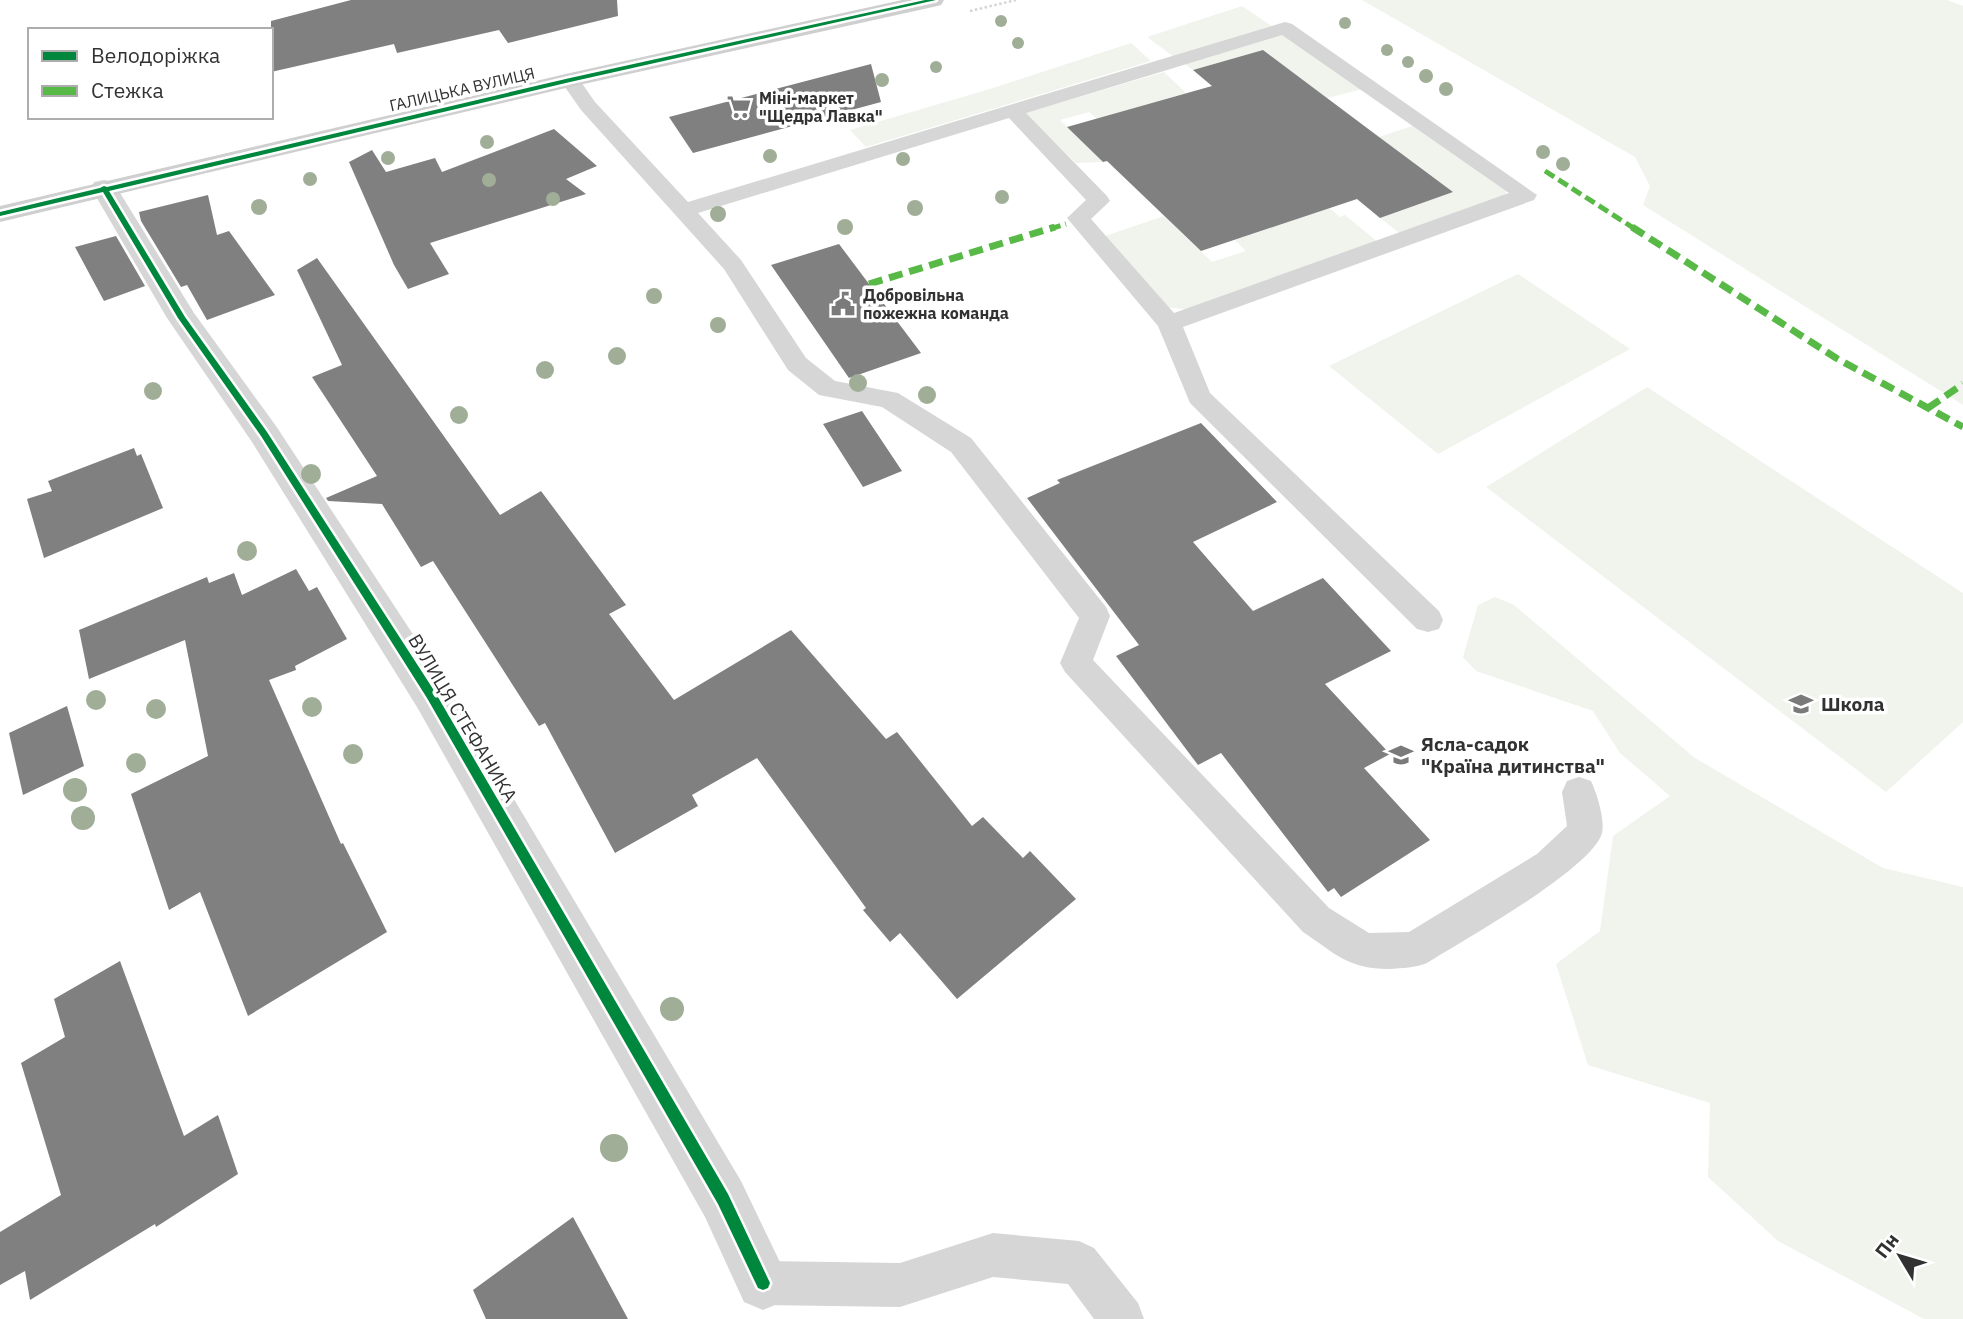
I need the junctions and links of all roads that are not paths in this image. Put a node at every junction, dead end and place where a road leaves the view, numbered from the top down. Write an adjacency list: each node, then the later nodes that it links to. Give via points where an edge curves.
1 (933, 0): 2 (street, ГАЛИЦЬКА ВУЛИЦЯ)
2 (570, 80): 4 (street, ГАЛИЦЬКА ВУЛИЦЯ); 5 (lane, via 588,106)
3 (1013, 111): 5 (lane); 7 (lane, via 1099,201 1078,218); 7 (lane, via 1285,28 1526,195)
4 (104, 188): 6 (street, ГАЛИЦЬКА ВУЛИЦЯ); 10 (street, ВУЛИЦЯ СТЕФАНИКА, via 182,318 264,434 431,695 723,1199)
5 (685, 210): 9 (lane, via 733,265 797,364 828,388 889,399 961,445 1095,616 1076,663 1316,920 1364,951 1414,950 1550,866 1585,831)
6 (0, 214)
7 (1169, 323): 8 (lane, via 1199,397)
8 (1428, 620)
9 (1579, 792)
10 (764, 1283): 11 (lane, via 900,1285 993,1255 1079,1263)
11 (1122, 1319)

